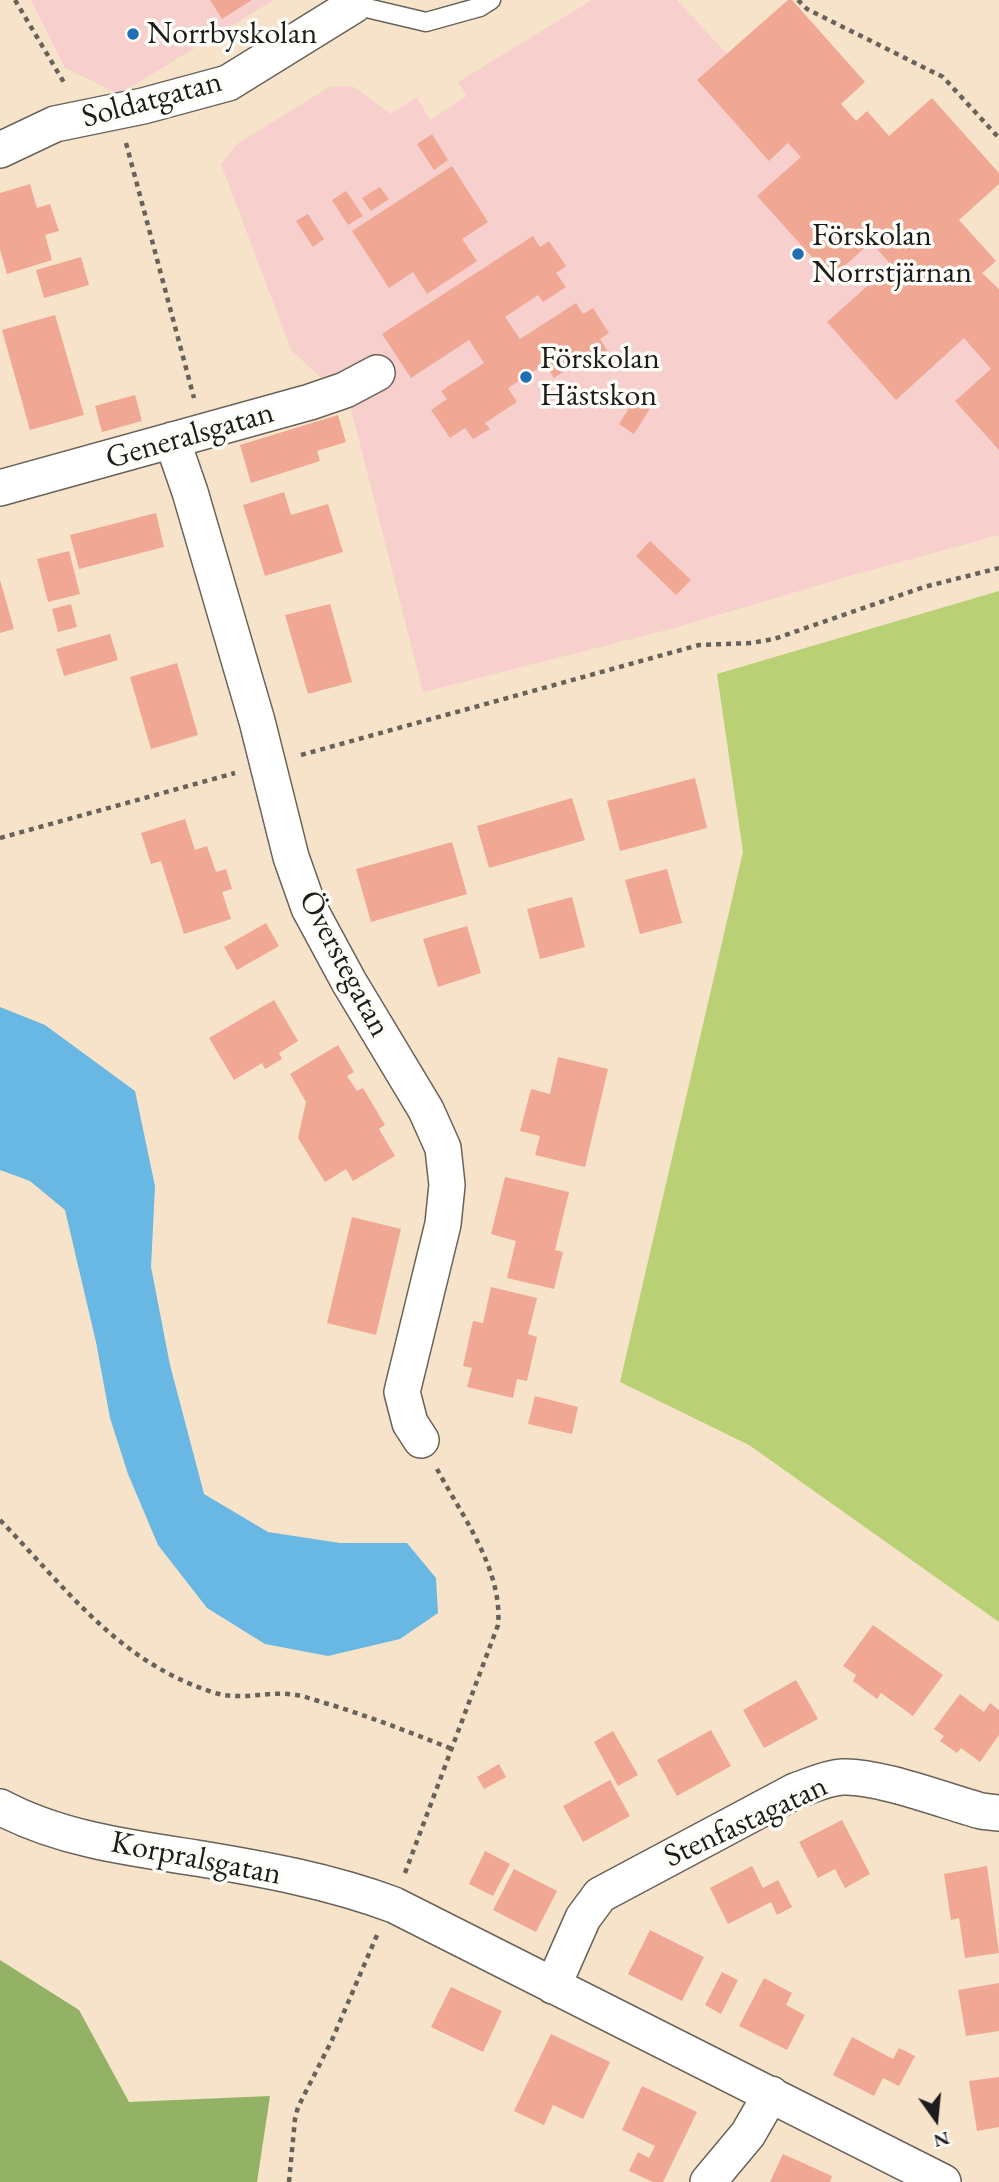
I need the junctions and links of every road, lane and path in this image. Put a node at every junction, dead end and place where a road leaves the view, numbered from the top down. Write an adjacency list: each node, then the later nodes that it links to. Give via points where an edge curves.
1 (15, 0): 6 (path, via 76,103)
2 (491, 0): 4 (lane, via 426,22)
3 (798, 0): 7 (path, via 807,9 943,77)
4 (354, 5): 5 (street, Soldatgatan, via 228,83)
5 (117, 111): 6 (street, Soldatgatan); 10 (path)
6 (68, 122): 8 (street)
7 (999, 138)
8 (0, 150)
9 (377, 373): 10 (street, Generalsgatan, via 310,402)
10 (188, 436): 11 (street, Generalsgatan); 13 (street, Överstegatan, via 190,492)
11 (0, 488)
12 (999, 568): 13 (path, via 924,587 774,639 699,645)
13 (268, 764): 14 (path); 15 (street, Överstegatan, via 309,908 426,1110 443,1148 447,1185 443,1224 402,1392 410,1423)
14 (0, 838)
15 (421, 1440): 17 (path, via 475,1539 492,1577 499,1609 498,1625)
16 (0, 1520): 17 (path, via 91,1619 178,1679 225,1696 298,1695)
17 (452, 1749): 20 (path)
18 (0, 1807): 21 (street, Korpralsgatan, via 80,1837 359,1892)
19 (999, 1812): 22 (street, Stenfastagatan, via 844,1777 795,1791 600,1895 583,1918)
20 (421, 1832)
21 (388, 1916): 22 (street); 24 (path, via 298,2107)
22 (553, 1986): 23 (street)
23 (771, 2094): 25 (street, via 748,2134); 26 (street)
24 (289, 2182)
25 (708, 2182)
26 (943, 2182)

